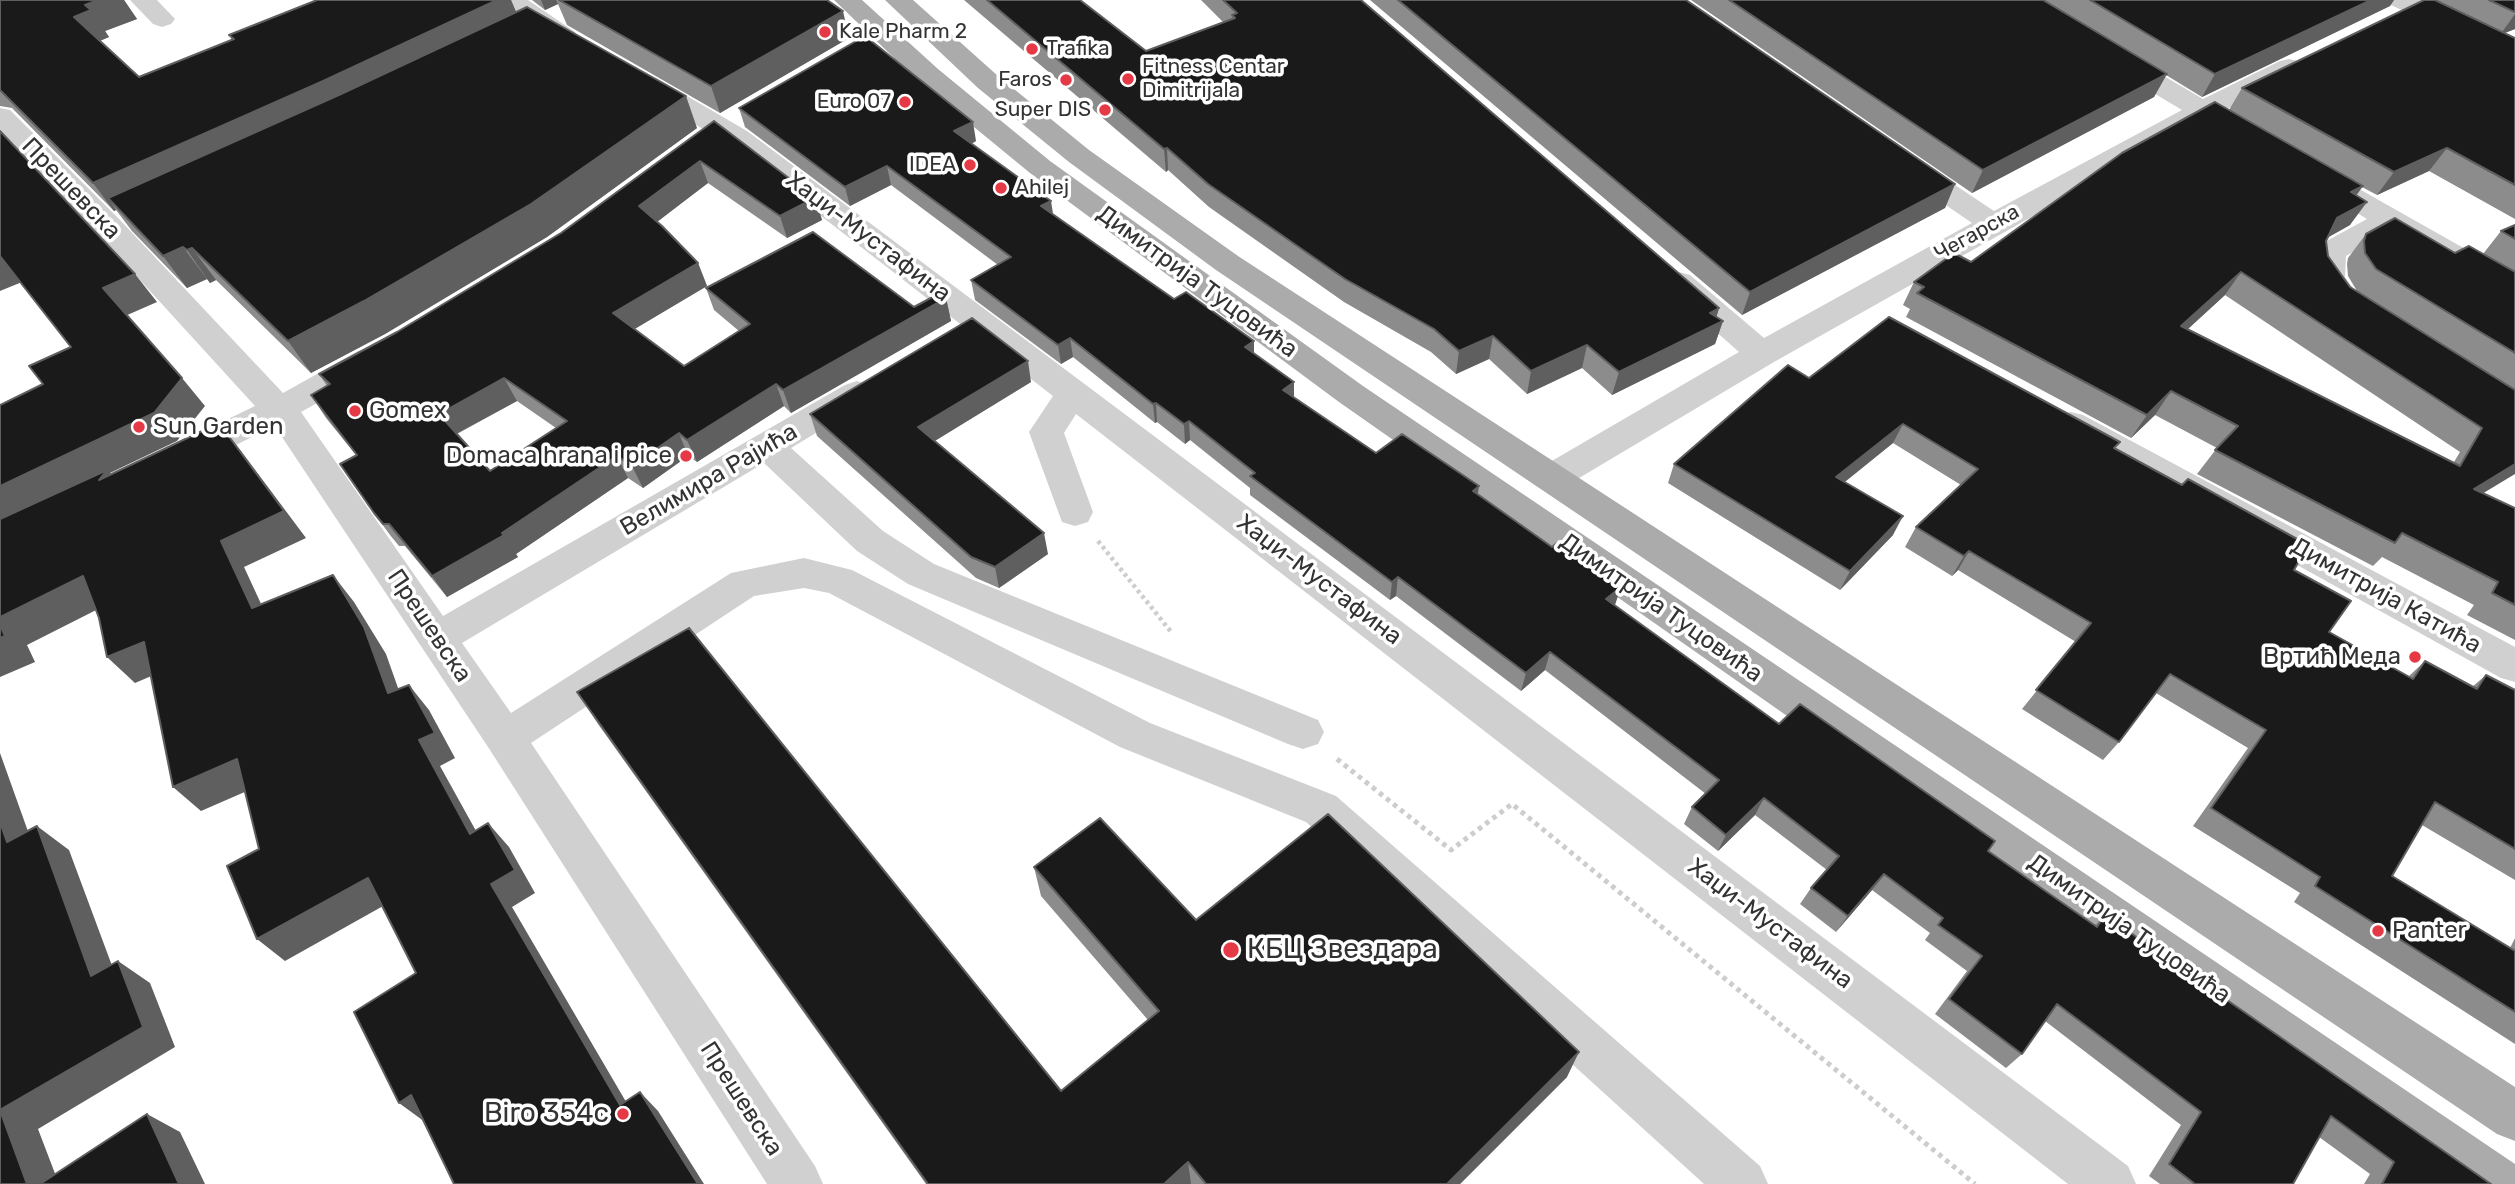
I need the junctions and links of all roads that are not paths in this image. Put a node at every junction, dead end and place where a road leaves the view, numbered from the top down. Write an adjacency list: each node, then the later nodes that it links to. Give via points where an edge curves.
1 (143, 0): 5 (street)
2 (512, 0): 24 (street, Хаџи-Мустафина, via 541,25 718,130)
3 (847, 0): 7 (main road, Димитрија Туцовића)
4 (2407, 3): 6 (street); 10 (street)
5 (162, 19)
6 (2380, 22)
7 (882, 27): 35 (main road, Димитрија Туцовића, via 988,82 1079,156 1227,263); 45 (main road, Димитрија Туцовића, via 928,75 1040,167 1351,394)
8 (2090, 43): 11 (street)
9 (2314, 55): 11 (street, Чегарска)
10 (2515, 55)
11 (2201, 110): 13 (street); 18 (street, Чегарска)
12 (0, 116): 19 (street, Прешевска)
13 (2247, 136)
14 (1884, 149): 18 (street)
15 (2294, 164): 17 (street)
16 (139, 213): 19 (street)
17 (2389, 219): 21 (street); 23 (street, via 2332,251 2328,264 2329,278 2345,301)
18 (1993, 224): 22 (street, Чегарска)
19 (109, 227): 31 (street, Прешевска)
20 (1657, 263): 28 (street)
21 (2515, 290)
22 (1851, 304): 25 (street); 28 (street, Чегарска)
23 (2367, 315)
24 (980, 321): 26 (street); 30 (street, Хаџи-Мустафина)
25 (1885, 324)
26 (944, 342)
27 (398, 344): 31 (street)
28 (1762, 354): 35 (street, Чегарска)
29 (886, 376): 33 (street, Велимира Рајића)
30 (1077, 395): 36 (street, via 1046,432); 44 (street, Хаџи-Мустафина)
31 (279, 409): 34 (street); 37 (street, Прешевска)
32 (2043, 409): 38 (street, Димитрија Катића)
33 (769, 445): 37 (street, Велимира Рајића); 39 (street, via 870,541 921,574)
34 (158, 468)
35 (1551, 478): 41 (main road, Димитрија Туцовића)
36 (1074, 512)
37 (438, 638): 40 (street, Прешевска)
38 (2515, 666)
39 (1303, 732)
40 (505, 738): 42 (street, Прешевска); 43 (street, via 746,583 804,573 838,580 1135,735 1321,809)
41 (2515, 1116)
42 (797, 1184)
43 (1742, 1184)
44 (2110, 1184)
45 (2499, 1184)

